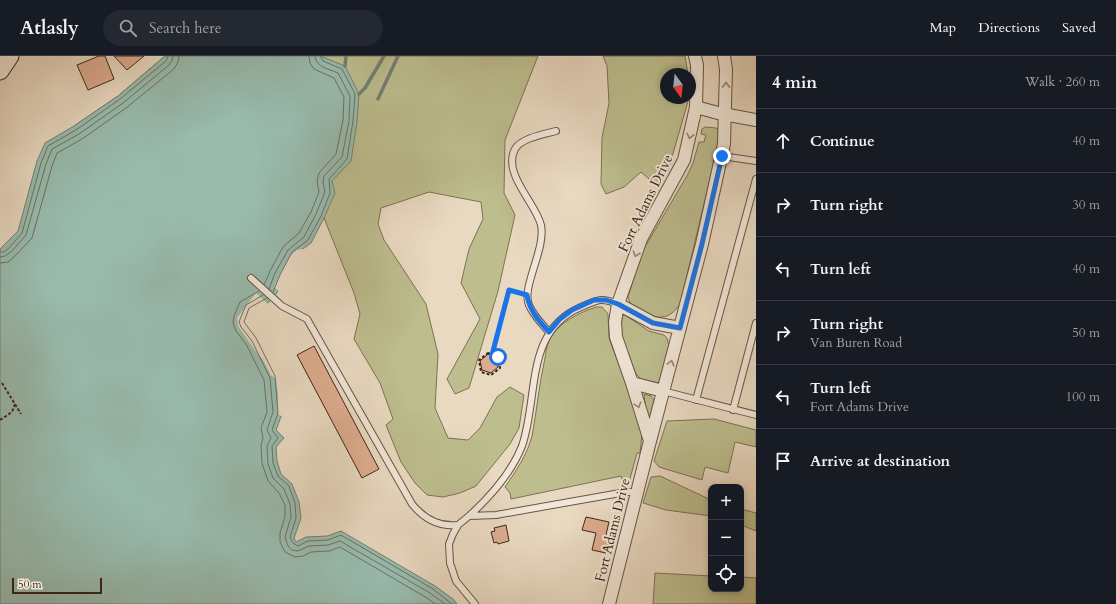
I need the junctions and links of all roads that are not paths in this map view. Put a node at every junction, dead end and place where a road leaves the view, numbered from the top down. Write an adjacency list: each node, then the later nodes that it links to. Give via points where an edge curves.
1 (10, 56): 4 (main road)
2 (695, 56): 5 (street, Fort Adams Drive)
3 (724, 56): 6 (street, Fort Adams Drive, one-way to 3)
4 (0, 71)
5 (696, 107): 6 (street); 13 (street, Fort Adams Drive, one-way to 13, via 684,160 641,239)
6 (725, 114): 7 (street); 9 (street, Fort Adams Drive)
7 (756, 120)
8 (556, 131): 16 (lane, via 525,140 516,148 513,163 517,180 539,219 542,232 527,295 528,304)
9 (722, 156): 10 (lane); 15 (street, Fort Adams Drive)
10 (756, 162)
11 (756, 179): 19 (lane)
12 (251, 278): 25 (lane, via 282,306 307,318 417,510 434,522)
13 (618, 304): 15 (street, via 653,323); 16 (lane, via 594,300 572,310); 17 (street, Fort Adams Drive, via 616,337)
14 (756, 323): 20 (lane)
15 (680, 328): 18 (street, Fort Adams Drive, one-way to 15)
16 (549, 332): 24 (lane, via 539,357 522,445 497,488)
17 (632, 383): 18 (street); 22 (street, Fort Adams Drive, one-way to 22)
18 (663, 391): 19 (lane); 22 (street, Fort Adams Drive)
19 (696, 400): 20 (lane)
20 (733, 410): 21 (lane)
21 (756, 416)
22 (650, 441): 23 (street, Fort Adams Drive)
23 (637, 492): 24 (lane, via 496,515); 27 (street, Fort Adams Drive)
24 (469, 516): 25 (lane)
25 (458, 525): 26 (lane, via 449,544 450,563 456,581)
26 (475, 604)
27 (609, 604)

